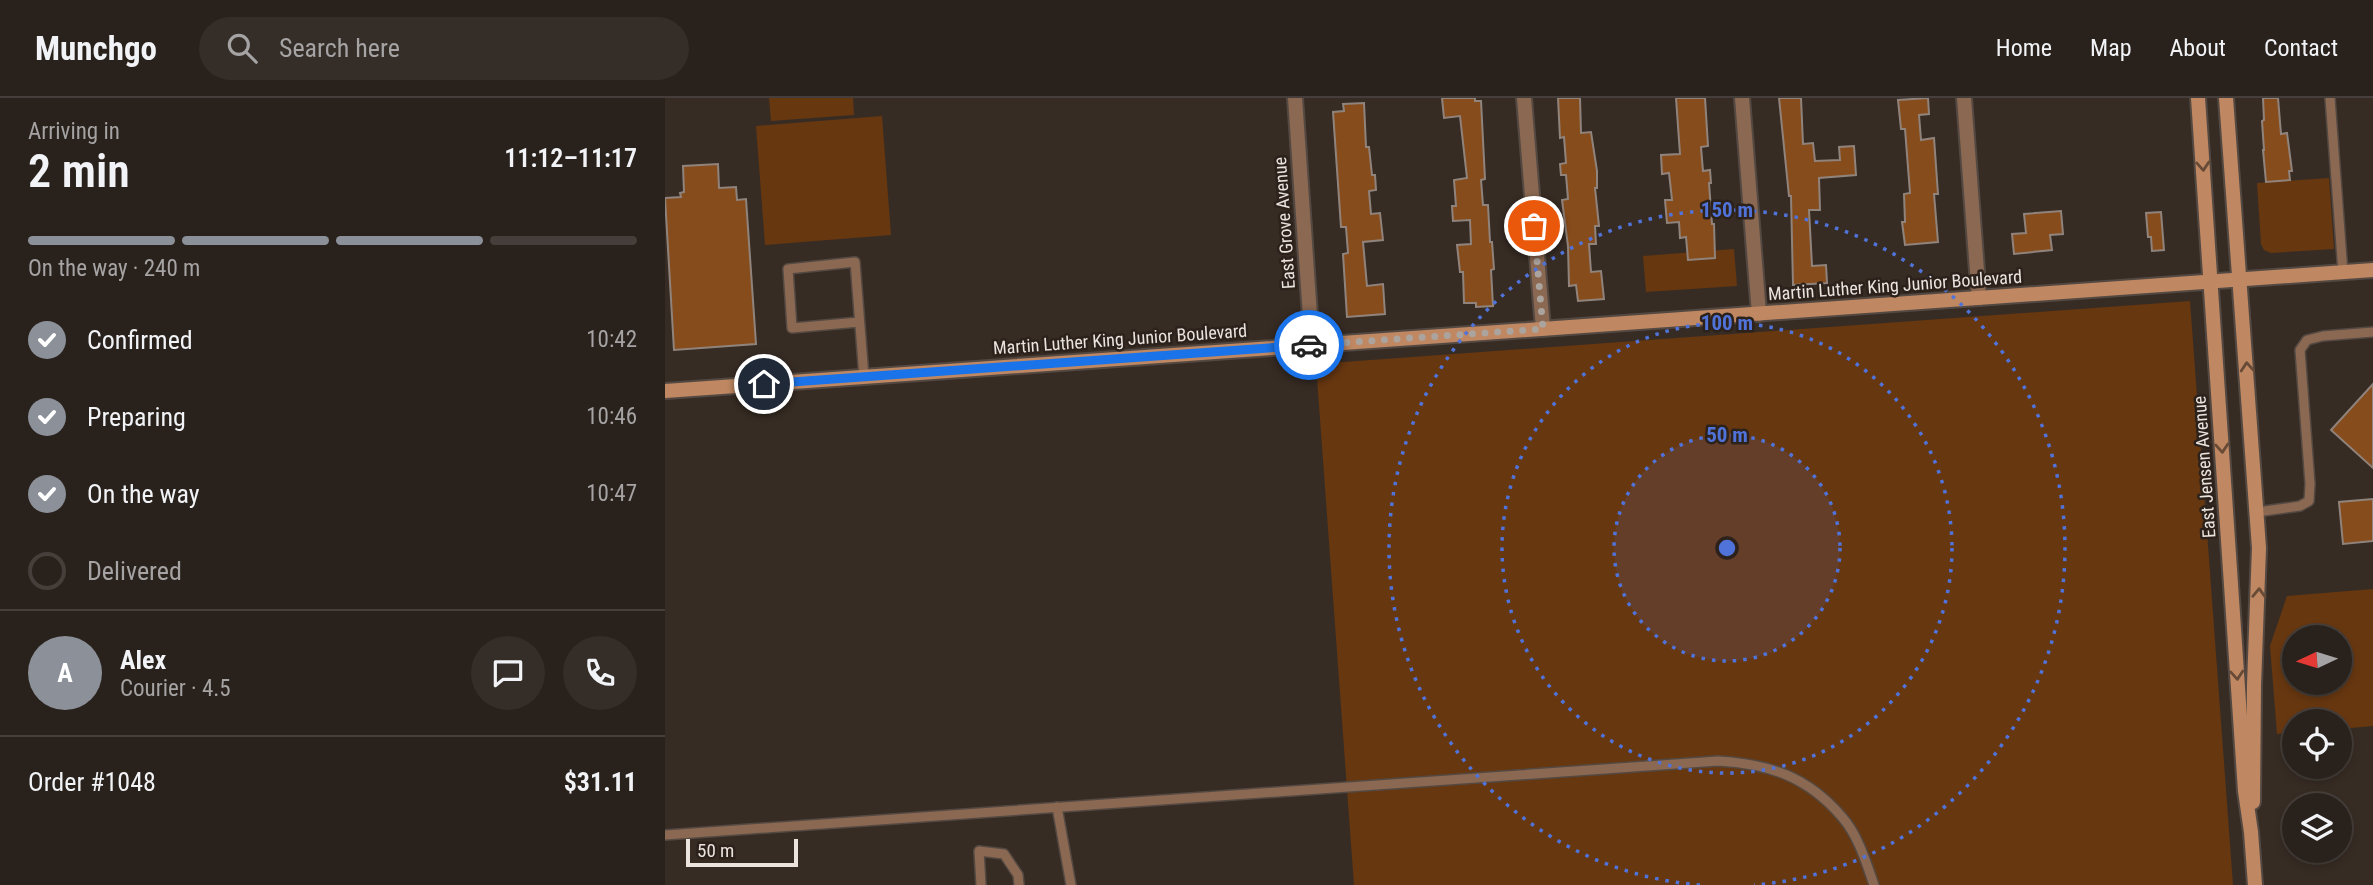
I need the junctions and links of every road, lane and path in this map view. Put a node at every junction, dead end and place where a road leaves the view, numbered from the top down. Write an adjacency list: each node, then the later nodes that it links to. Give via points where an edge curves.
1 (1295, 98): 17 (street, East Grove Avenue)
2 (1524, 98): 15 (street)
3 (1742, 98): 13 (street)
4 (1964, 98): 12 (street)
5 (2198, 98): 11 (street, East Jensen Avenue, one-way to 11)
6 (2226, 98): 10 (street, East Jensen Avenue)
7 (2330, 98): 9 (lane)
8 (2373, 271): 9 (street, Martin Luther King Junior Boulevard)
9 (2343, 273): 10 (street, Martin Luther King Junior Boulevard)
10 (2241, 280): 11 (street, Martin Luther King Junior Boulevard); 20 (street, East Jensen Avenue, one-way to 10)
11 (2211, 282): 12 (street, Martin Luther King Junior Boulevard); 22 (street, East Jensen Avenue, one-way to 22)
12 (1979, 298): 13 (street, Martin Luther King Junior Boulevard)
13 (1759, 314): 15 (street, Martin Luther King Junior Boulevard)
14 (859, 322): 14 (lane, via 855,262 788,269 792,328); 18 (lane)
15 (1543, 329): 17 (street, Martin Luther King Junior Boulevard)
16 (2373, 332): 20 (lane, via 2323,335 2307,340 2300,350 2309,501)
17 (1313, 345): 18 (street, Martin Luther King Junior Boulevard)
18 (864, 377): 19 (street, Martin Luther King Junior Boulevard)
19 (665, 391)
20 (2257, 512): 22 (street, East Jensen Avenue, one-way to 20, via 2260,570)
21 (1057, 807): 23 (lane); 26 (lane); 27 (lane, via 1750,762 1781,771 1813,790 1843,818)
22 (2251, 832): 28 (street, East Jensen Avenue)
23 (665, 835)
24 (981, 885): 25 (lane, via 979,851 1004,854)
25 (1019, 885)
26 (1071, 885)
27 (1874, 885)
28 (2255, 885)

